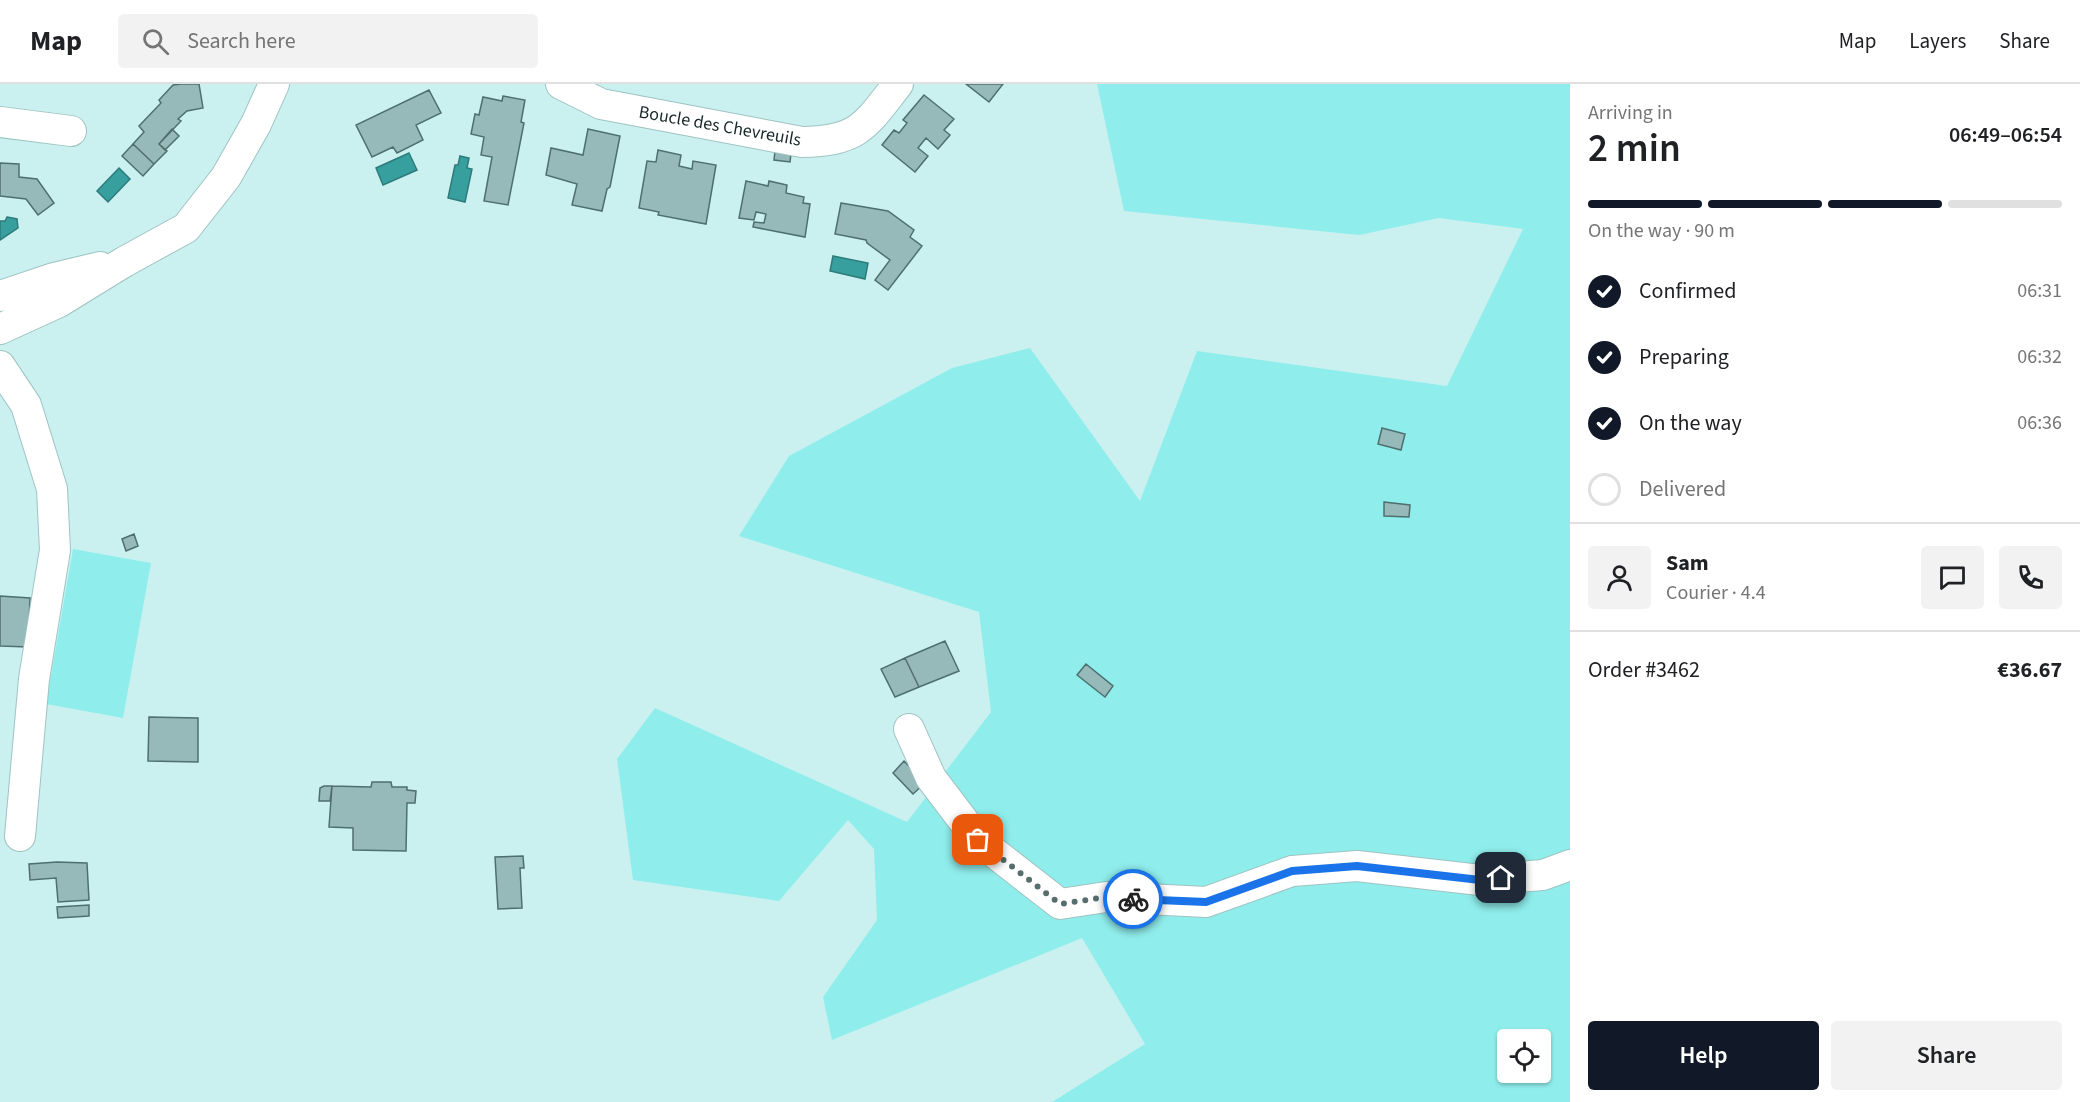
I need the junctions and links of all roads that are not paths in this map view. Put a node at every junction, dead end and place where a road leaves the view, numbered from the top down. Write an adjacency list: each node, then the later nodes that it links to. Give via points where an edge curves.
1 (274, 84): 6 (street, via 226,177 186,228)
2 (561, 84): 3 (street, Boucle des Chevreuils, via 601,104 802,142 847,136 867,122)
3 (898, 84)
4 (0, 122): 5 (street)
5 (70, 131)
6 (124, 262): 7 (street, via 54,278); 8 (street, via 59,302)
7 (0, 296)
8 (0, 329)
9 (0, 366): 11 (street, via 26,405 52,489 54,550 34,679)
10 (909, 729): 12 (street, via 931,778 978,840 1060,904 1106,897 1206,902 1292,871 1357,866 1480,880 1543,875)
11 (20, 836)
12 (1570, 865)

